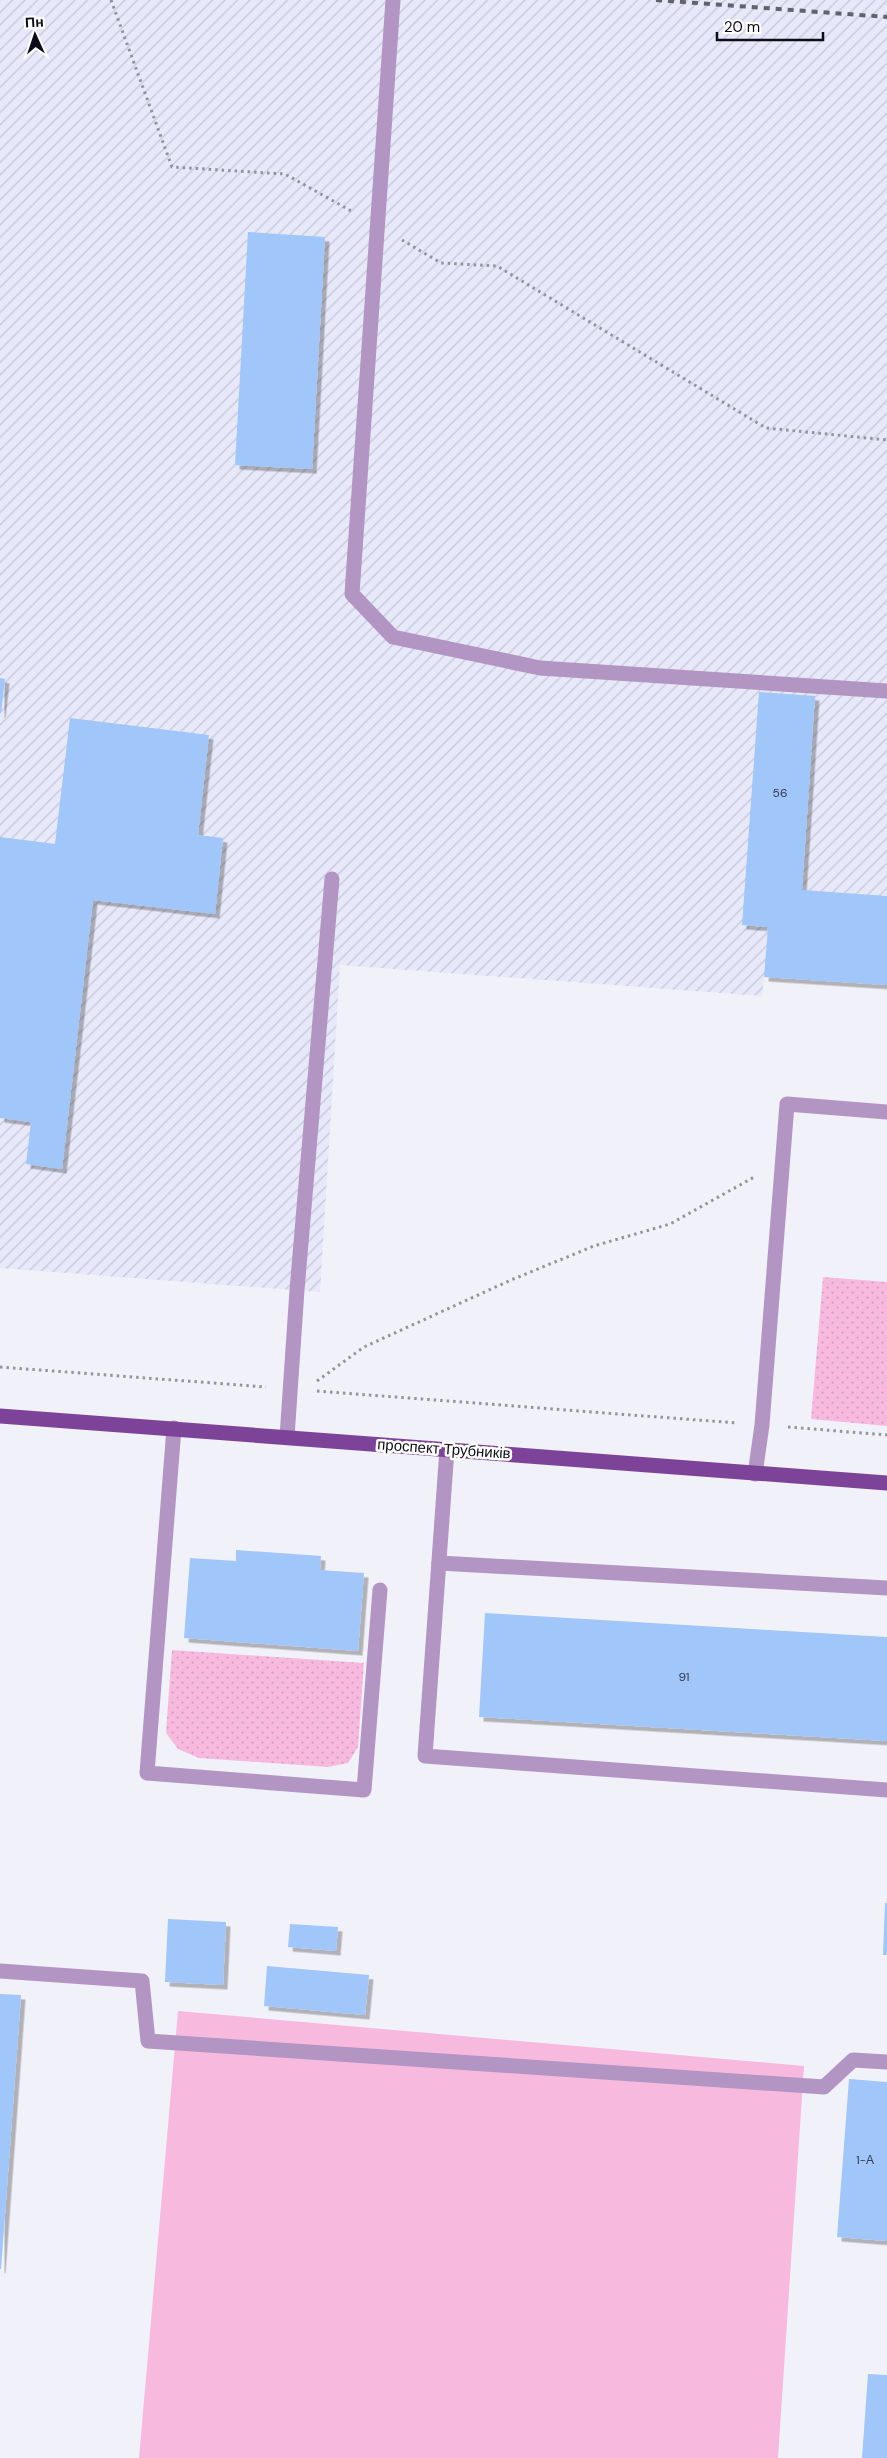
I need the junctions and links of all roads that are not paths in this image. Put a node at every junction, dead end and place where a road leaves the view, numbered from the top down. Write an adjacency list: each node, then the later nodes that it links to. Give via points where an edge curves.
1 (393, 0): 2 (lane, via 352,594 393,637 540,668)
2 (887, 692)
3 (332, 879): 7 (lane, via 288,1389)
4 (887, 1112): 9 (lane, via 787,1104 762,1425)
5 (0, 1416): 6 (main road, проспект Трубників)
6 (174, 1428): 7 (main road, проспект Трубників); 13 (lane, via 147,1773 364,1790)
7 (287, 1437): 8 (main road, проспект Трубників)
8 (447, 1449): 9 (main road, проспект Трубників); 11 (lane)
9 (755, 1474): 10 (main road, проспект Трубників)
10 (887, 1483)
11 (439, 1563): 12 (lane); 14 (lane, via 425,1756)
12 (887, 1588)
13 (380, 1590)
14 (887, 1790)
15 (0, 1970): 16 (lane, via 142,1981 148,2041 824,2087 853,2060)
16 (887, 2062)

